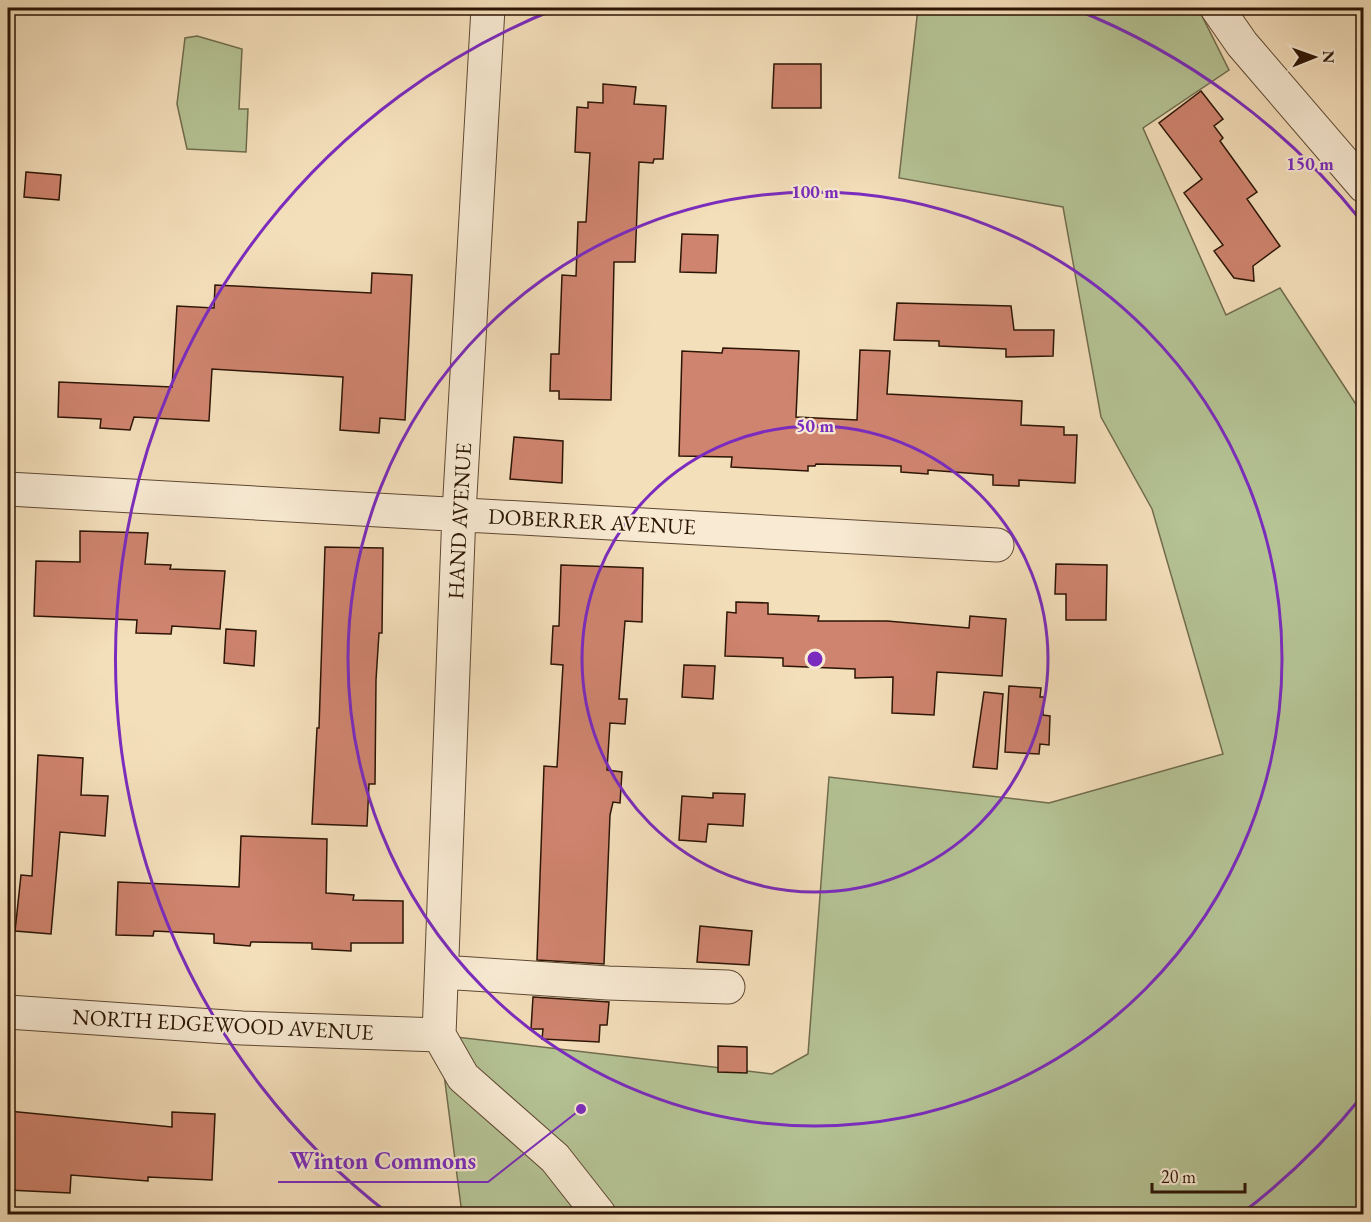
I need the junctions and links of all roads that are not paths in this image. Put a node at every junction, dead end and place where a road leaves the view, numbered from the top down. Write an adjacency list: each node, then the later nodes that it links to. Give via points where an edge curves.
1 (488, 8): 5 (street, HAND AVENUE)
2 (1217, 8): 3 (street, via 1242,44)
3 (1364, 186)
4 (8, 489): 5 (street, DOBERRER AVENUE)
5 (459, 513): 6 (street, DOBERRER AVENUE); 7 (street, HAND AVENUE)
6 (997, 545)
7 (442, 972): 8 (street); 10 (street, HAND AVENUE)
8 (728, 987)
9 (8, 1012): 10 (street, NORTH EDGEWOOD AVENUE, via 242,1028)
10 (439, 1035): 11 (street, via 463,1077 555,1158)
11 (599, 1215)

